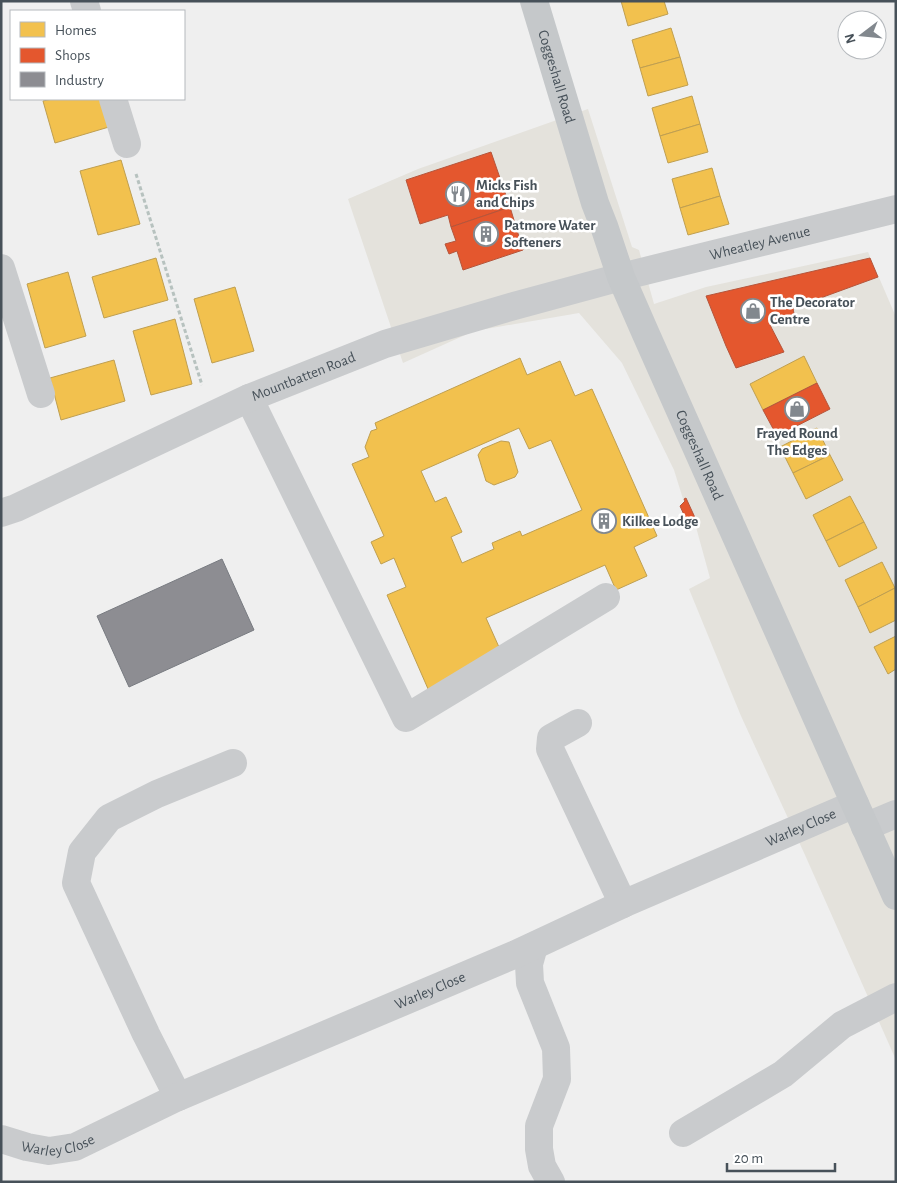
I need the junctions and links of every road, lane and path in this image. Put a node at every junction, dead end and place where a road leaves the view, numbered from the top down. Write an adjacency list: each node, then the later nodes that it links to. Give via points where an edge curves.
1 (534, 1): 6 (main road, Coggeshall Road, via 595,203)
2 (113, 100): 3 (street)
3 (127, 144): 9 (path)
4 (896, 209): 6 (street, Wheatley Avenue)
5 (1, 268): 7 (street)
6 (621, 277): 8 (street, Mountbatten Road, via 385,344); 15 (main road, Coggeshall Road)
7 (42, 394)
8 (249, 398): 9 (street, Mountbatten Road); 11 (street, via 406,718)
9 (212, 415): 10 (street, Mountbatten Road)
10 (1, 513)
11 (606, 597)
12 (578, 723): 17 (street, via 551,738 550,749)
13 (233, 763): 20 (street, via 109,818 82,852 76,883)
14 (896, 814): 15 (street, Warley Close)
15 (860, 815): 16 (main road, Coggeshall Road); 17 (street, Warley Close)
16 (896, 896)
17 (623, 904): 18 (street, Warley Close)
18 (534, 946): 20 (street, Warley Close); 23 (street, via 529,964 530,983 556,1048 557,1079 539,1126 542,1166)
19 (896, 997): 21 (street, via 842,1025 783,1074)
20 (178, 1097): 22 (street, Warley Close, via 75,1147 49,1151 26,1148)
21 (682, 1132)
22 (1, 1139)
23 (551, 1182)

